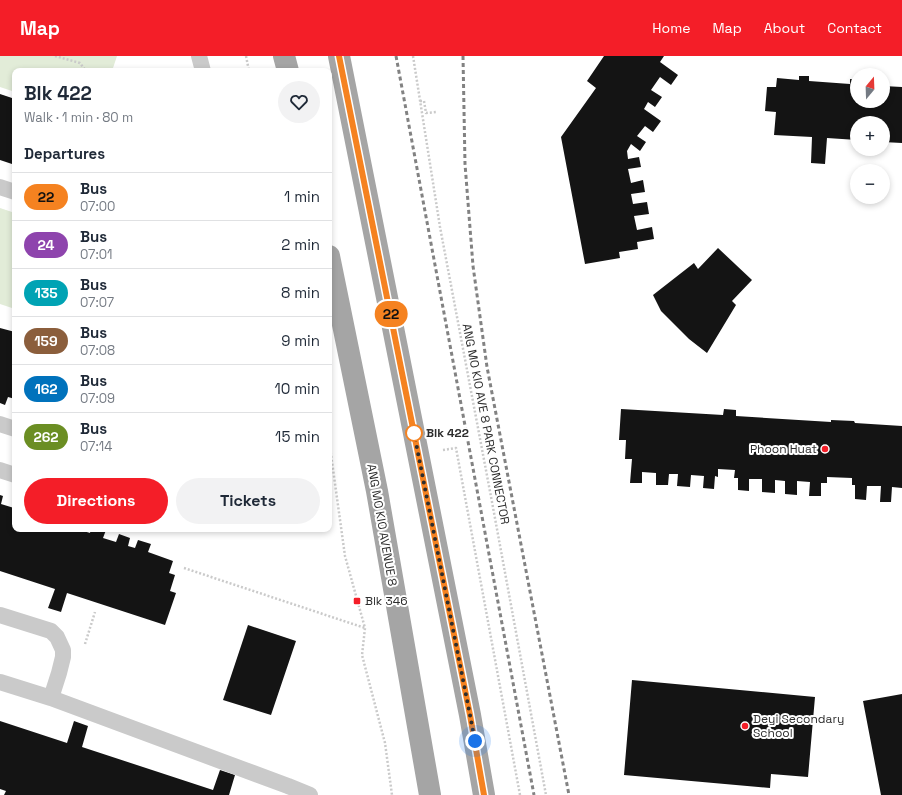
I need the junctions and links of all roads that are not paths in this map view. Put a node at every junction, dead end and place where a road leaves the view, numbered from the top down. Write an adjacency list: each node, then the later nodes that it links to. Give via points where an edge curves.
1 (199, 56): 4 (lane)
2 (284, 56): 5 (main road)
3 (339, 56): 18 (main road)
4 (202, 68)
5 (287, 68)
6 (0, 187): 7 (lane)
7 (12, 191)
8 (332, 271): 17 (main road, ANG MO KIO AVENUE 8, via 377,491)
9 (0, 424): 10 (lane)
10 (12, 428)
11 (0, 470): 12 (lane)
12 (12, 474)
13 (0, 614): 15 (lane, via 51,631 57,637 63,650 63,657)
14 (0, 682): 15 (lane)
15 (51, 698): 16 (lane)
16 (310, 795)
17 (430, 795)
18 (484, 795)

